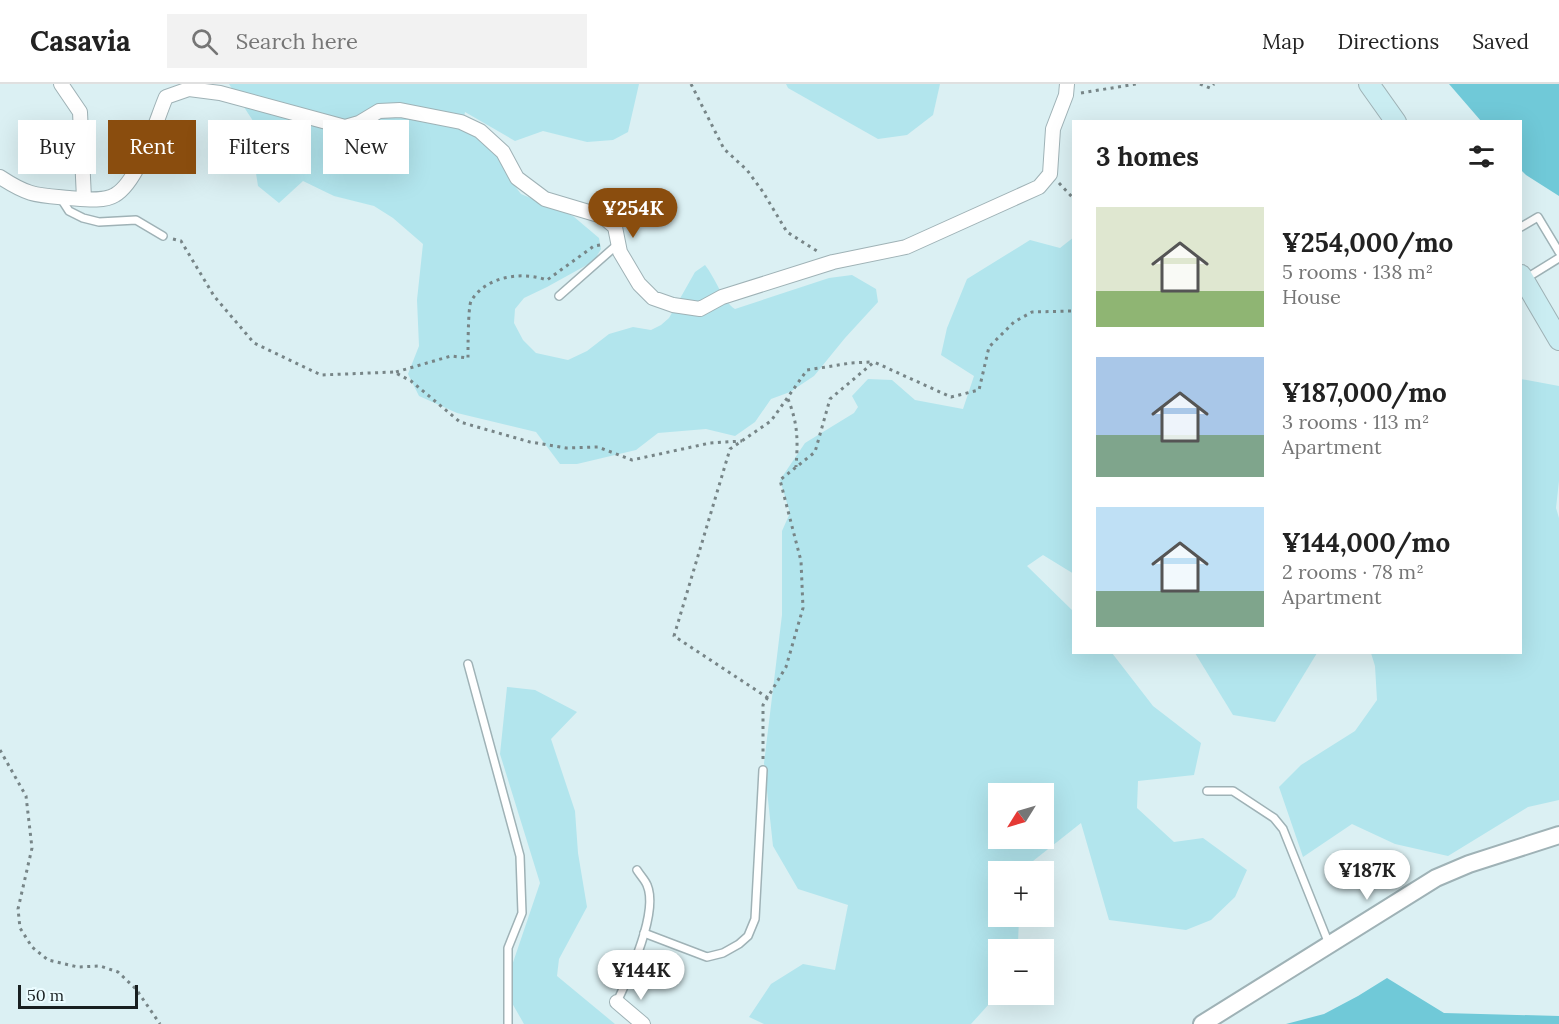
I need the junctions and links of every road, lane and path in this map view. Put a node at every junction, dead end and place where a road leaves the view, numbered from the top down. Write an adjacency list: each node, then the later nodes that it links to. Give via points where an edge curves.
1 (61, 84): 13 (street, via 80,112)
2 (691, 84): 19 (path, via 723,149 747,170 787,232)
3 (1136, 84): 7 (path, via 1106,90)
4 (1200, 84): 5 (path, via 1210,88)
5 (1214, 84)
6 (1369, 84): 8 (main road)
7 (1067, 90): 9 (street, via 1053,129)
8 (1395, 120)
9 (1050, 174): 12 (path); 19 (street, via 1039,187 916,243)
10 (0, 177): 11 (street, via 30,195)
11 (60, 197): 13 (street); 15 (lane, via 69,211 84,218 99,222 136,220)
12 (1072, 197)
13 (84, 199): 16 (street, via 115,196 128,183 166,97 189,88 345,127 378,111 400,110 461,122 488,138 503,152 517,178 545,199 602,216 615,227)
14 (1522, 226): 17 (lane, via 1538,217)
15 (163, 236): 25 (path, via 181,241 214,296 254,343 321,375)
16 (618, 244): 19 (street, via 639,284 653,298 700,309 722,297); 21 (lane); 25 (path, via 594,246 548,280 516,275 488,283 470,302 468,358 451,356)
17 (1559, 252)
18 (1559, 258): 20 (lane)
19 (833, 262)
20 (1522, 277): 23 (main road)
21 (559, 296)
22 (1072, 311): 24 (path, via 1032,312 1014,322 989,347 980,390 961,395 951,397)
23 (1559, 339)
24 (874, 362): 26 (path, via 807,370); 28 (path, via 830,399 814,452)
25 (394, 372): 27 (path, via 411,381 460,422 530,442 566,448 598,447 632,460 710,443)
26 (787, 398): 27 (path, via 771,420); 28 (path, via 796,419)
27 (742, 441): 30 (path, via 730,449 674,636)
28 (796, 467): 30 (path, via 780,480 801,561 803,608 786,667)
29 (468, 664): 40 (lane, via 520,856 522,913 508,948)
30 (768, 698): 32 (path, via 763,705)
31 (0, 750): 39 (path, via 26,796 32,848 18,909 20,928 32,947 48,960 118,972 136,989)
32 (763, 770): 36 (lane, via 755,919 748,936 723,953 706,957)
33 (1207, 791): 37 (lane, via 1233,791 1274,818 1283,829)
34 (1559, 835): 37 (street, via 1436,878)
35 (637, 870): 36 (lane, via 648,886 649,914)
36 (644, 933): 38 (lane)
37 (1329, 945): 42 (street)
38 (617, 1002): 41 (street)
39 (160, 1024)
40 (508, 1024)
41 (643, 1024)
42 (1202, 1024)

